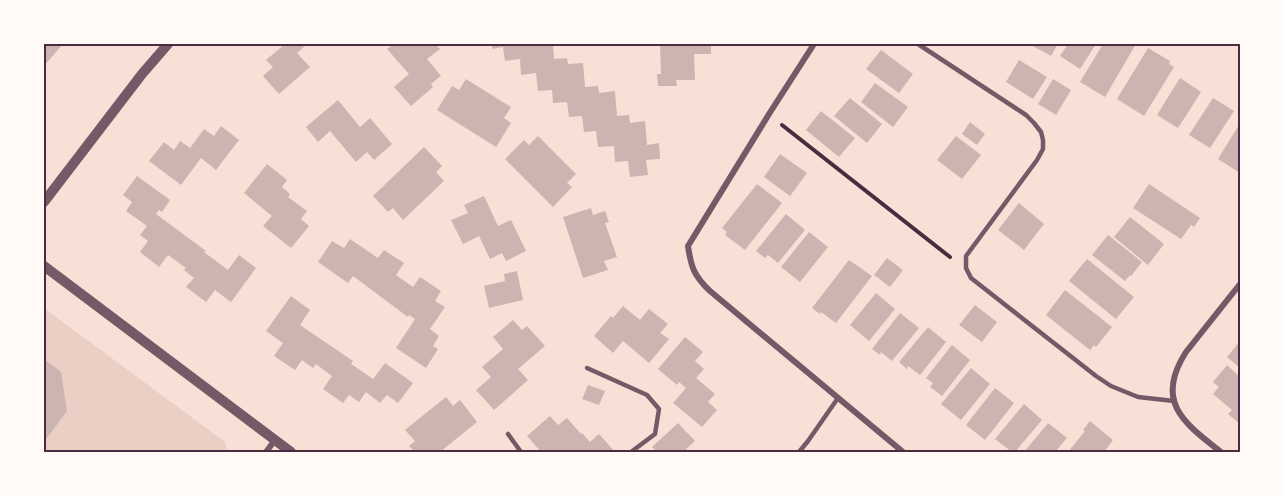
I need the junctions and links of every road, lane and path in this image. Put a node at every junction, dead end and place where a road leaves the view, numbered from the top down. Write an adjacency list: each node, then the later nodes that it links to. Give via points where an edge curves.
1 (168, 44): 5 (street)
2 (814, 44): 4 (street)
3 (918, 44): 7 (lane, via 1026,115 1043,140 1037,160 966,256)
4 (769, 114): 7 (path); 10 (street, via 688,246 691,265 710,291)
5 (44, 202)
6 (44, 266): 13 (street)
7 (966, 268): 11 (lane, via 971,278 1095,376 1138,397)
8 (1240, 284): 11 (street, via 1179,363 1174,375)
9 (586, 368): 17 (lane, via 646,395 659,409 655,434)
10 (838, 398): 18 (lane); 19 (street)
11 (1174, 401): 20 (street, via 1190,427)
12 (508, 434): 16 (lane)
13 (275, 440): 14 (street); 15 (street)
14 (266, 453)
15 (291, 453)
16 (521, 453)
17 (631, 453)
18 (799, 453)
19 (903, 453)
20 (1221, 453)

